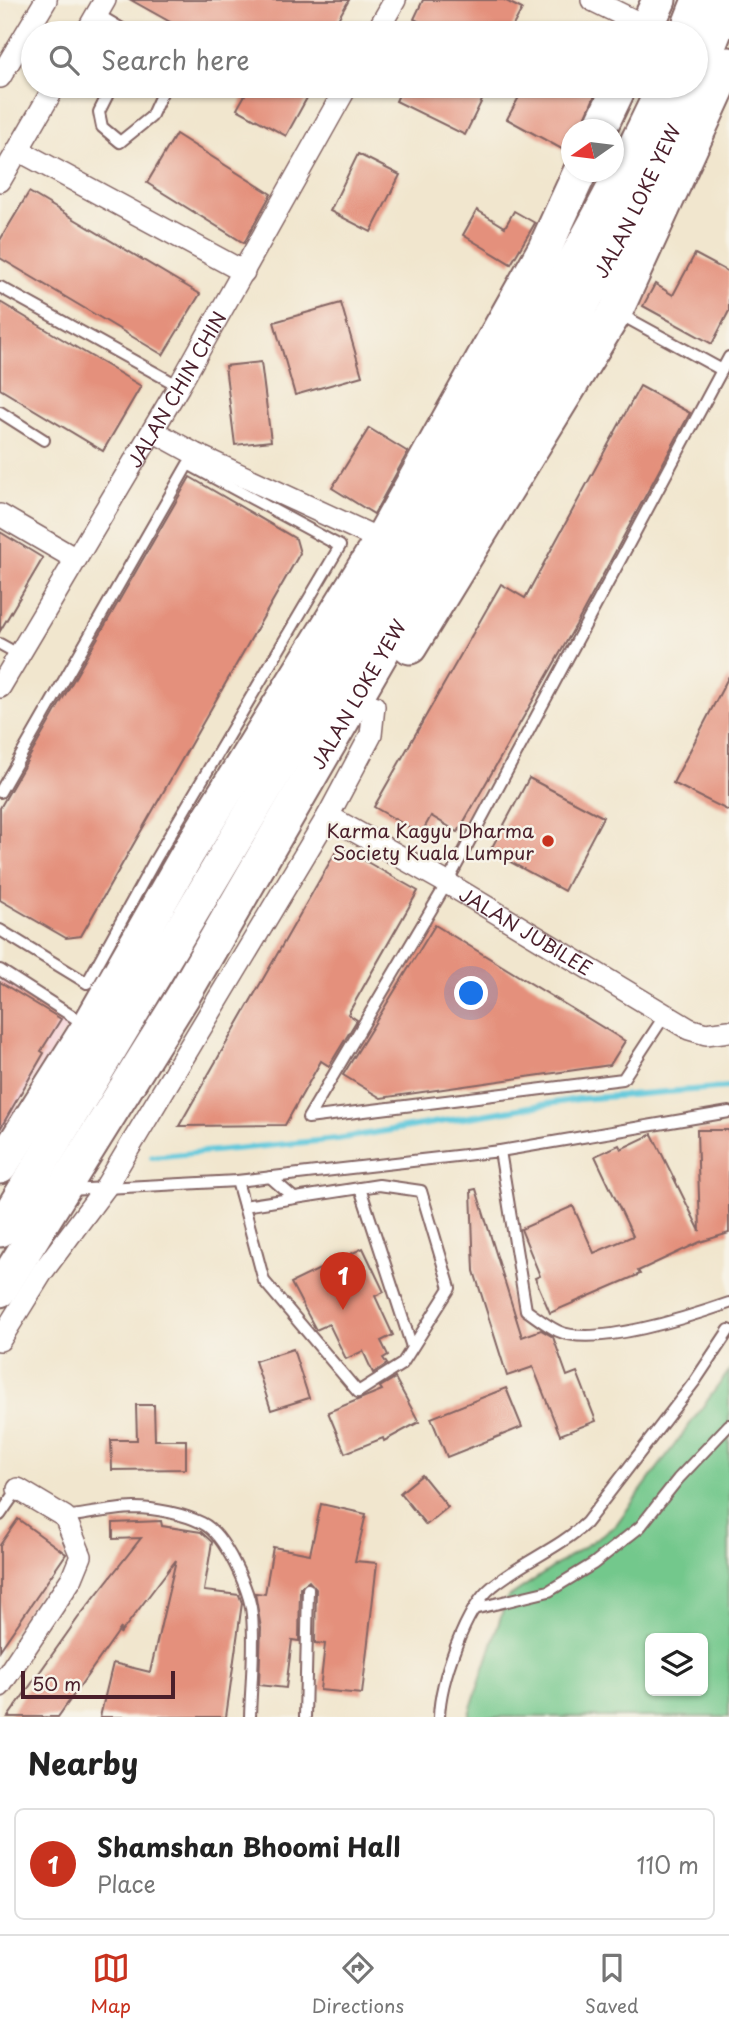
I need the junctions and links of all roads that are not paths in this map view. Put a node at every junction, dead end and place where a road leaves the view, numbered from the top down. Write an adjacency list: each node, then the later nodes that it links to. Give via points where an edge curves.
1 (46, 0): 9 (street)
2 (395, 0): 11 (street)
3 (592, 0): 6 (street)
4 (699, 0): 12 (highway)
5 (727, 0): 14 (highway)
6 (618, 5): 8 (street)
7 (101, 7): 10 (lane)
8 (650, 20)
9 (33, 21)
10 (116, 21)
11 (383, 21)
12 (691, 21)
13 (21, 41): 15 (street)
14 (720, 74): 30 (highway)
15 (0, 76)
16 (48, 98): 24 (street)
17 (106, 98): 18 (lane, via 99,112 102,127 120,142 151,117)
18 (160, 98)
19 (340, 98): 28 (street, JALAN CHIN CHIN)
20 (614, 98): 23 (highway)
21 (659, 98): 27 (highway, JALAN LOKE YEW)
22 (686, 98): 27 (highway, JALAN LOKE YEW)
23 (604, 119)
24 (18, 150): 25 (street); 28 (street)
25 (0, 181)
26 (575, 182): 38 (highway, via 545,248)
27 (606, 234): 44 (highway, JALAN LOKE YEW); 45 (highway, JALAN LOKE YEW)
28 (244, 272): 33 (street, JALAN CHIN CHIN)
29 (0, 287): 33 (lane)
30 (616, 312): 32 (lane); 42 (highway)
31 (729, 357): 32 (lane)
32 (722, 370): 50 (lane)
33 (178, 386): 35 (street, JALAN CHIN CHIN)
34 (0, 412): 36 (lane)
35 (153, 431): 38 (street); 39 (street, JALAN CHIN CHIN)
36 (44, 440)
37 (0, 515): 39 (street)
38 (381, 540): 45 (highway, via 317,649)
39 (74, 558): 40 (street, JALAN CHIN CHIN)
40 (9, 649): 41 (street, JALAN CHIN CHIN)
41 (0, 687)
42 (374, 706): 44 (highway, via 339,754); 47 (street, via 371,735)
43 (224, 743): 45 (lane); 46 (lane, via 340,546 188,464); 49 (lane)
44 (308, 780): 63 (highway, JALAN LOKE YEW)
45 (251, 785): 48 (highway); 66 (highway, JALAN LOKE YEW, via 157,975)
46 (0, 792)
47 (328, 816): 50 (street, JALAN JUBILEE); 61 (street)
48 (188, 853): 49 (lane, via 175,860); 54 (highway)
49 (155, 860): 51 (lane, via 87,982)
50 (447, 883): 53 (street, JALAN JUBILEE); 53 (lane, via 309,1118 623,1079)
51 (0, 930)
52 (0, 970): 54 (lane)
53 (665, 1015): 55 (street, JALAN JUBILEE, via 706,1034)
54 (89, 1026): 58 (highway)
55 (729, 1031)
56 (729, 1112): 57 (lane)
57 (500, 1151): 59 (lane); 68 (lane, via 526,1310 559,1332 580,1336 662,1326)
58 (0, 1167)
59 (270, 1177): 60 (lane); 64 (lane)
60 (237, 1181): 61 (lane); 65 (lane)
61 (105, 1188): 63 (lane); 70 (street, via 43,1271)
62 (360, 1188): 64 (lane); 71 (lane); 71 (lane, via 379,1185 421,1191 450,1288)
63 (64, 1190): 67 (highway, JALAN LOKE YEW)
64 (294, 1198): 65 (lane)
65 (244, 1206): 71 (lane, via 264,1281 358,1392 402,1364)
66 (0, 1230)
67 (0, 1290)
68 (729, 1303)
69 (729, 1330): 77 (lane, via 586,1523 565,1542 492,1587)
70 (0, 1340)
71 (412, 1347)
72 (729, 1425): 77 (lane, via 640,1527 593,1564 549,1591)
73 (19, 1489): 74 (lane); 75 (street)
74 (0, 1516)
75 (65, 1517): 78 (street, via 80,1556 72,1578); 79 (lane, via 136,1508 182,1516 204,1523 214,1532 249,1597 253,1642)
76 (307, 1588): 80 (lane)
77 (474, 1609): 81 (lane, via 440,1693)
78 (0, 1686)
79 (250, 1717)
80 (306, 1717)
81 (439, 1717)

